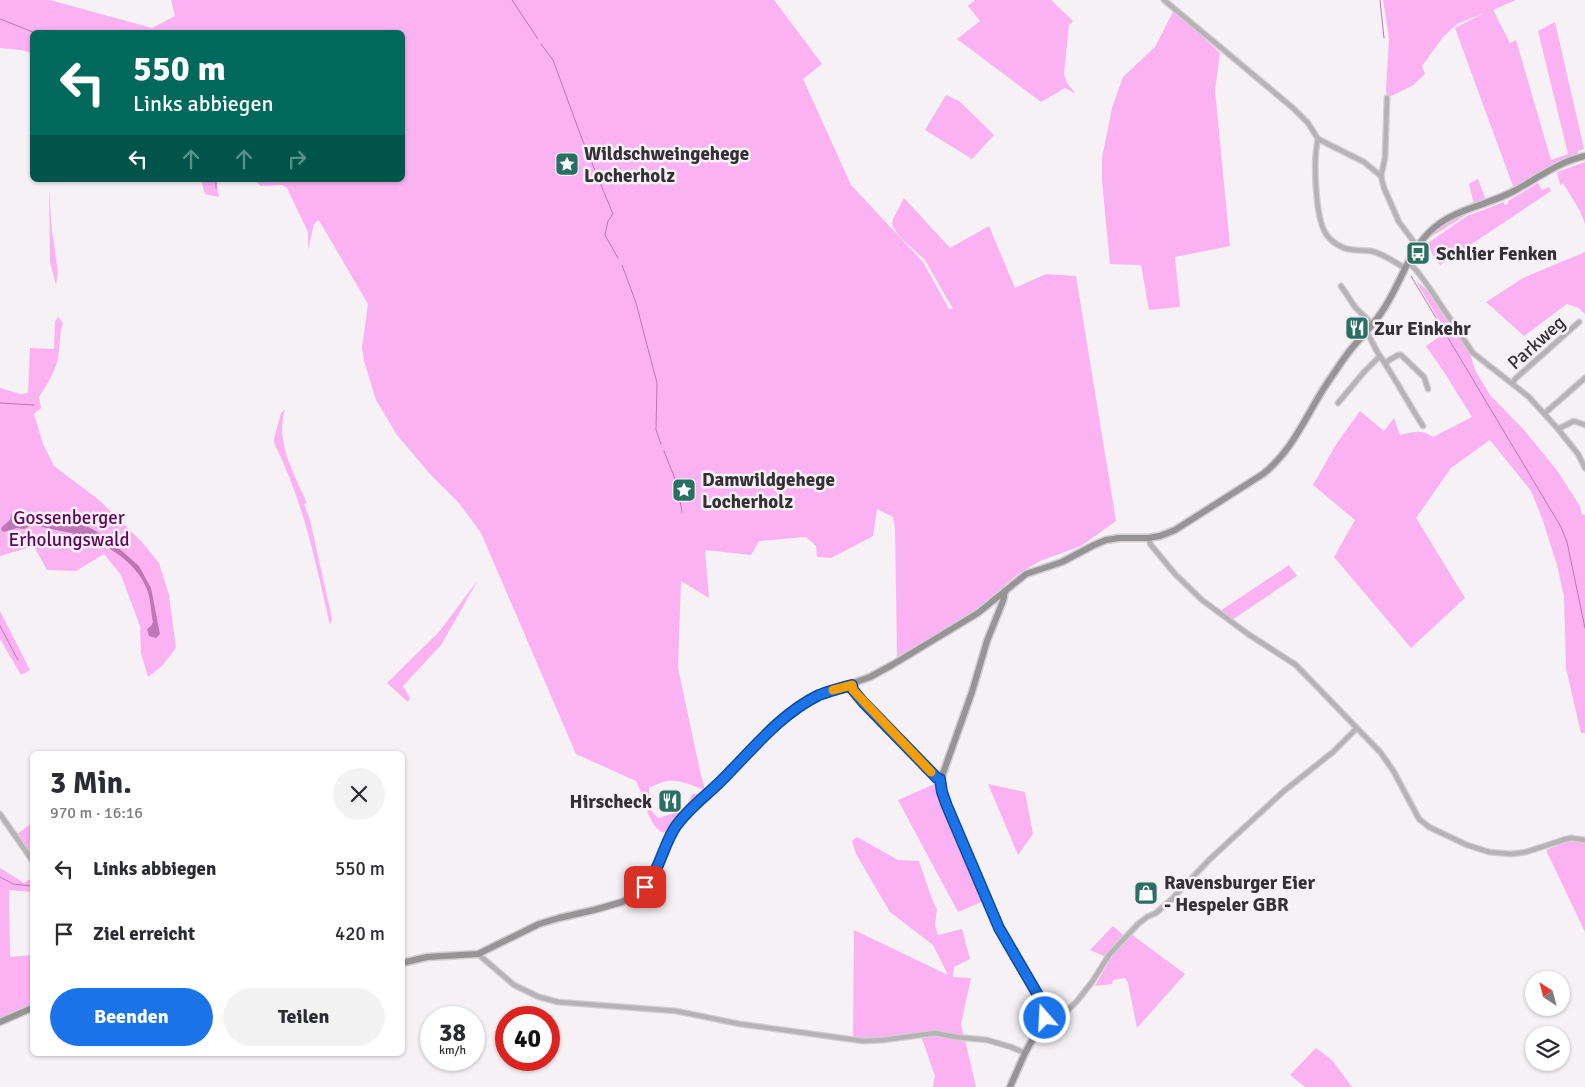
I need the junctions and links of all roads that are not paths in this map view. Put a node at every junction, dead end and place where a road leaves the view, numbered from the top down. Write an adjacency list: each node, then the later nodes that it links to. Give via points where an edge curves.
1 (1164, 0): 3 (street, via 1293,108)
2 (1387, 98): 5 (street, via 1385,158)
3 (1318, 139): 5 (street, via 1364,162); 7 (street, via 1315,149 1317,196 1327,236 1344,247 1372,251)
4 (1585, 156): 6 (main road, via 1552,168 1506,195 1446,219)
5 (1381, 176): 6 (street, via 1399,222)
6 (1417, 246): 7 (main road)
7 (1406, 265): 10 (main road, via 1382,312); 15 (street, via 1417,271 1473,353)
8 (1341, 286): 10 (street)
9 (1579, 322): 15 (street, Parkweg)
10 (1372, 324): 11 (main road)
11 (1366, 332): 12 (street); 23 (main road, via 1322,391 1281,458 1264,474 1175,530)
12 (1380, 356): 13 (street); 17 (street)
13 (1386, 362): 16 (street, via 1402,356 1424,377); 20 (street)
14 (1585, 378): 18 (street)
15 (1513, 383): 18 (street)
16 (1428, 390)
17 (1338, 403)
18 (1545, 413): 21 (street)
19 (1585, 425): 21 (street, via 1574,421)
20 (1423, 426)
21 (1558, 429): 22 (street)
22 (1585, 468)
23 (1148, 538): 24 (main road, via 1119,538 1094,544 1067,559 1026,574); 26 (street, via 1175,574 1202,600 1296,665)
24 (1004, 591): 25 (main road, via 965,621); 27 (main road, via 1003,602)
25 (852, 685): 27 (street, via 859,697); 31 (main road, via 820,695 794,711 695,804 669,838 651,880 640,892 622,902 539,924)
26 (1357, 728): 29 (street, via 1381,753 1419,819 1429,827 1467,845 1511,854 1571,838); 34 (street, via 1210,859 1156,913 1138,924)
27 (940, 779): 36 (main road, via 947,806 999,928 1045,1010 1045,1018)
28 (0, 814): 30 (street)
29 (1585, 840)
30 (30, 857)
31 (478, 954): 32 (main road, via 427,957); 36 (street, via 519,988 558,1002 667,1010 863,1041 936,1033 988,1040)
32 (405, 962)
33 (30, 1009): 35 (main road)
34 (1059, 1019)
35 (0, 1022)
36 (1026, 1053): 37 (main road)
37 (1010, 1087)

